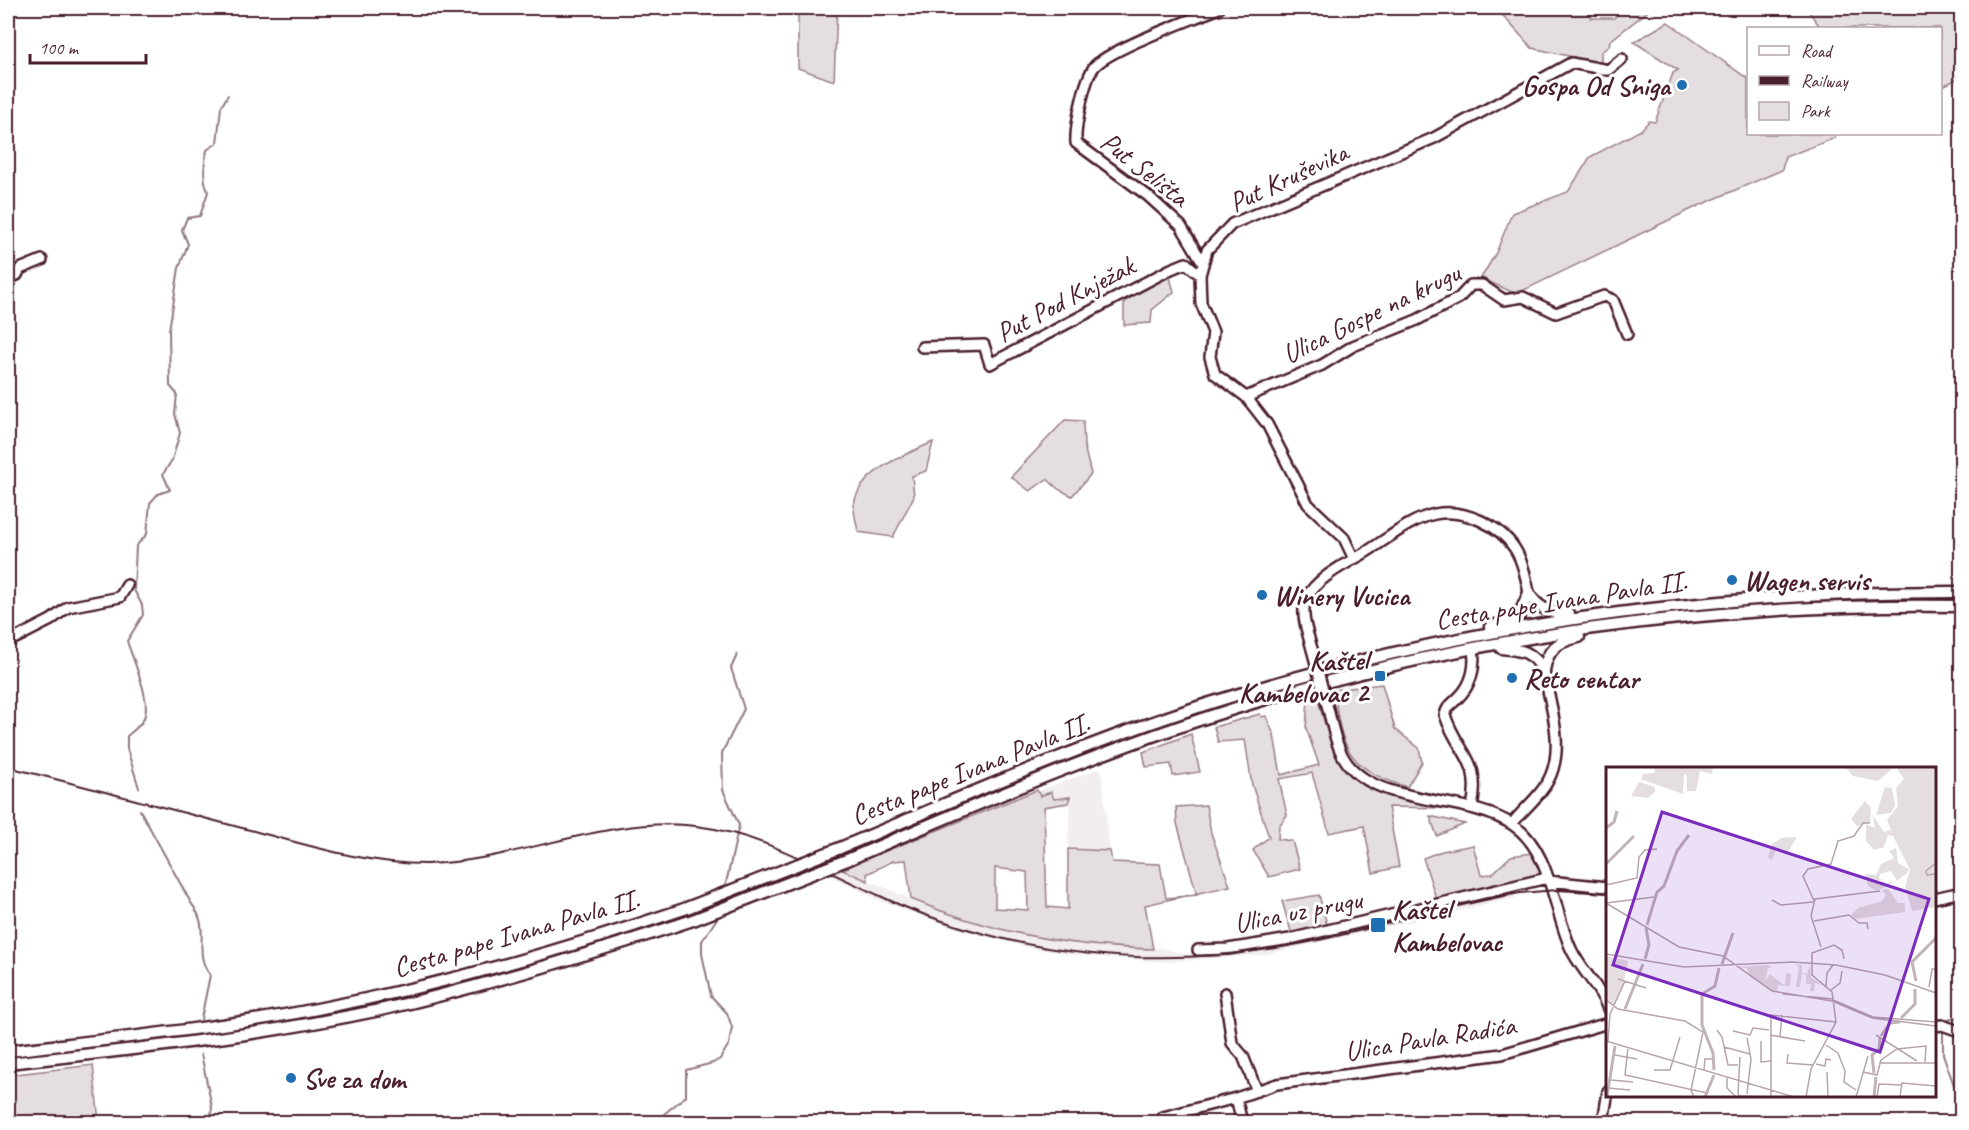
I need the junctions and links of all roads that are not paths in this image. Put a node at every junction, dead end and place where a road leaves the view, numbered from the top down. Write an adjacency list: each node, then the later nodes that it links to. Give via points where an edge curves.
1 (1219, 8): 4 (street, Put Selišta, via 1127,46 1095,68 1075,122 1076,143 1148,196 1181,226)
2 (1622, 58): 4 (street, Put Kruševika, via 1608,70 1571,63 1434,138 1232,224 1207,250)
3 (42, 260): 6 (street)
4 (1203, 263): 5 (street, Put Kruševika)
5 (1200, 275): 8 (street, Put Pod Knježak, via 1186,263 990,364 984,345); 9 (street, Put Kruševika, via 1201,303 1213,332 1210,357 1215,374)
6 (8, 279)
7 (1627, 334): 9 (street, Ulica Gospe na krugu, via 1613,300 1604,296 1556,313 1522,297 1504,300 1482,285 1471,285 1459,298 1418,320)
8 (922, 347)
9 (1246, 397): 10 (street, Put Kruševika, via 1267,424 1308,504 1344,538)
10 (1354, 559): 13 (street, via 1436,513 1472,516 1498,530 1515,549); 22 (street, bridge, via 1314,586 1304,614 1342,754 1364,779)
11 (127, 585): 18 (street, via 120,597 68,607)
12 (1962, 592): 15 (main road, Cesta pape Ivana Pavla II., via 1777,596)
13 (1529, 593): 15 (main road, via 1537,604 1551,612); 17 (main road, via 1518,618)
14 (1962, 606): 16 (main road, Cesta pape Ivana Pavla II., via 1843,606)
15 (1584, 617): 17 (main road, Cesta pape Ivana Pavla II.)
16 (1593, 628): 19 (main road, Cesta pape Ivana Pavla II.); 21 (main road, via 1555,646 1546,658)
17 (1480, 634): 34 (main road, Cesta pape Ivana Pavla II., bridge, via 1341,665 1203,705 1058,758 684,909 549,953 374,998 190,1030)
18 (8, 642)
19 (1492, 645): 20 (main road, Cesta pape Ivana Pavla II.); 21 (main road, via 1525,650)
20 (1473, 649): 22 (street, via 1475,661 1470,680 1445,715 1472,766 1476,789); 35 (main road, Cesta pape Ivana Pavla II., bridge, via 1319,684 1194,722 1051,774 693,920 584,956 378,1010 194,1042)
21 (1544, 670): 23 (street, via 1557,743 1556,758 1541,792)
22 (1472, 808): 23 (street)
23 (1512, 824): 24 (street, via 1533,848)
24 (1547, 879): 25 (street, Ulica uz prugu); 28 (street, Ulica uz prugu, via 1290,939); 30 (street, via 1572,951)
25 (1606, 887)
26 (1962, 892): 27 (street)
27 (1936, 898)
28 (1198, 950)
29 (1225, 993): 36 (street, via 1232,1043 1243,1056)
30 (1606, 1006)
31 (1606, 1024): 36 (street, Ulica Pavla Radića, via 1502,1054 1277,1084)
32 (1936, 1026): 33 (street)
33 (1962, 1032)
34 (8, 1051)
35 (8, 1063)
36 (1257, 1091): 38 (street, Ulica Pavla Radića)
37 (1607, 1097): 41 (street)
38 (1236, 1098): 39 (street, Ulica Pavla Radića); 40 (street)
39 (1163, 1120)
40 (1242, 1122)
41 (1603, 1122)

